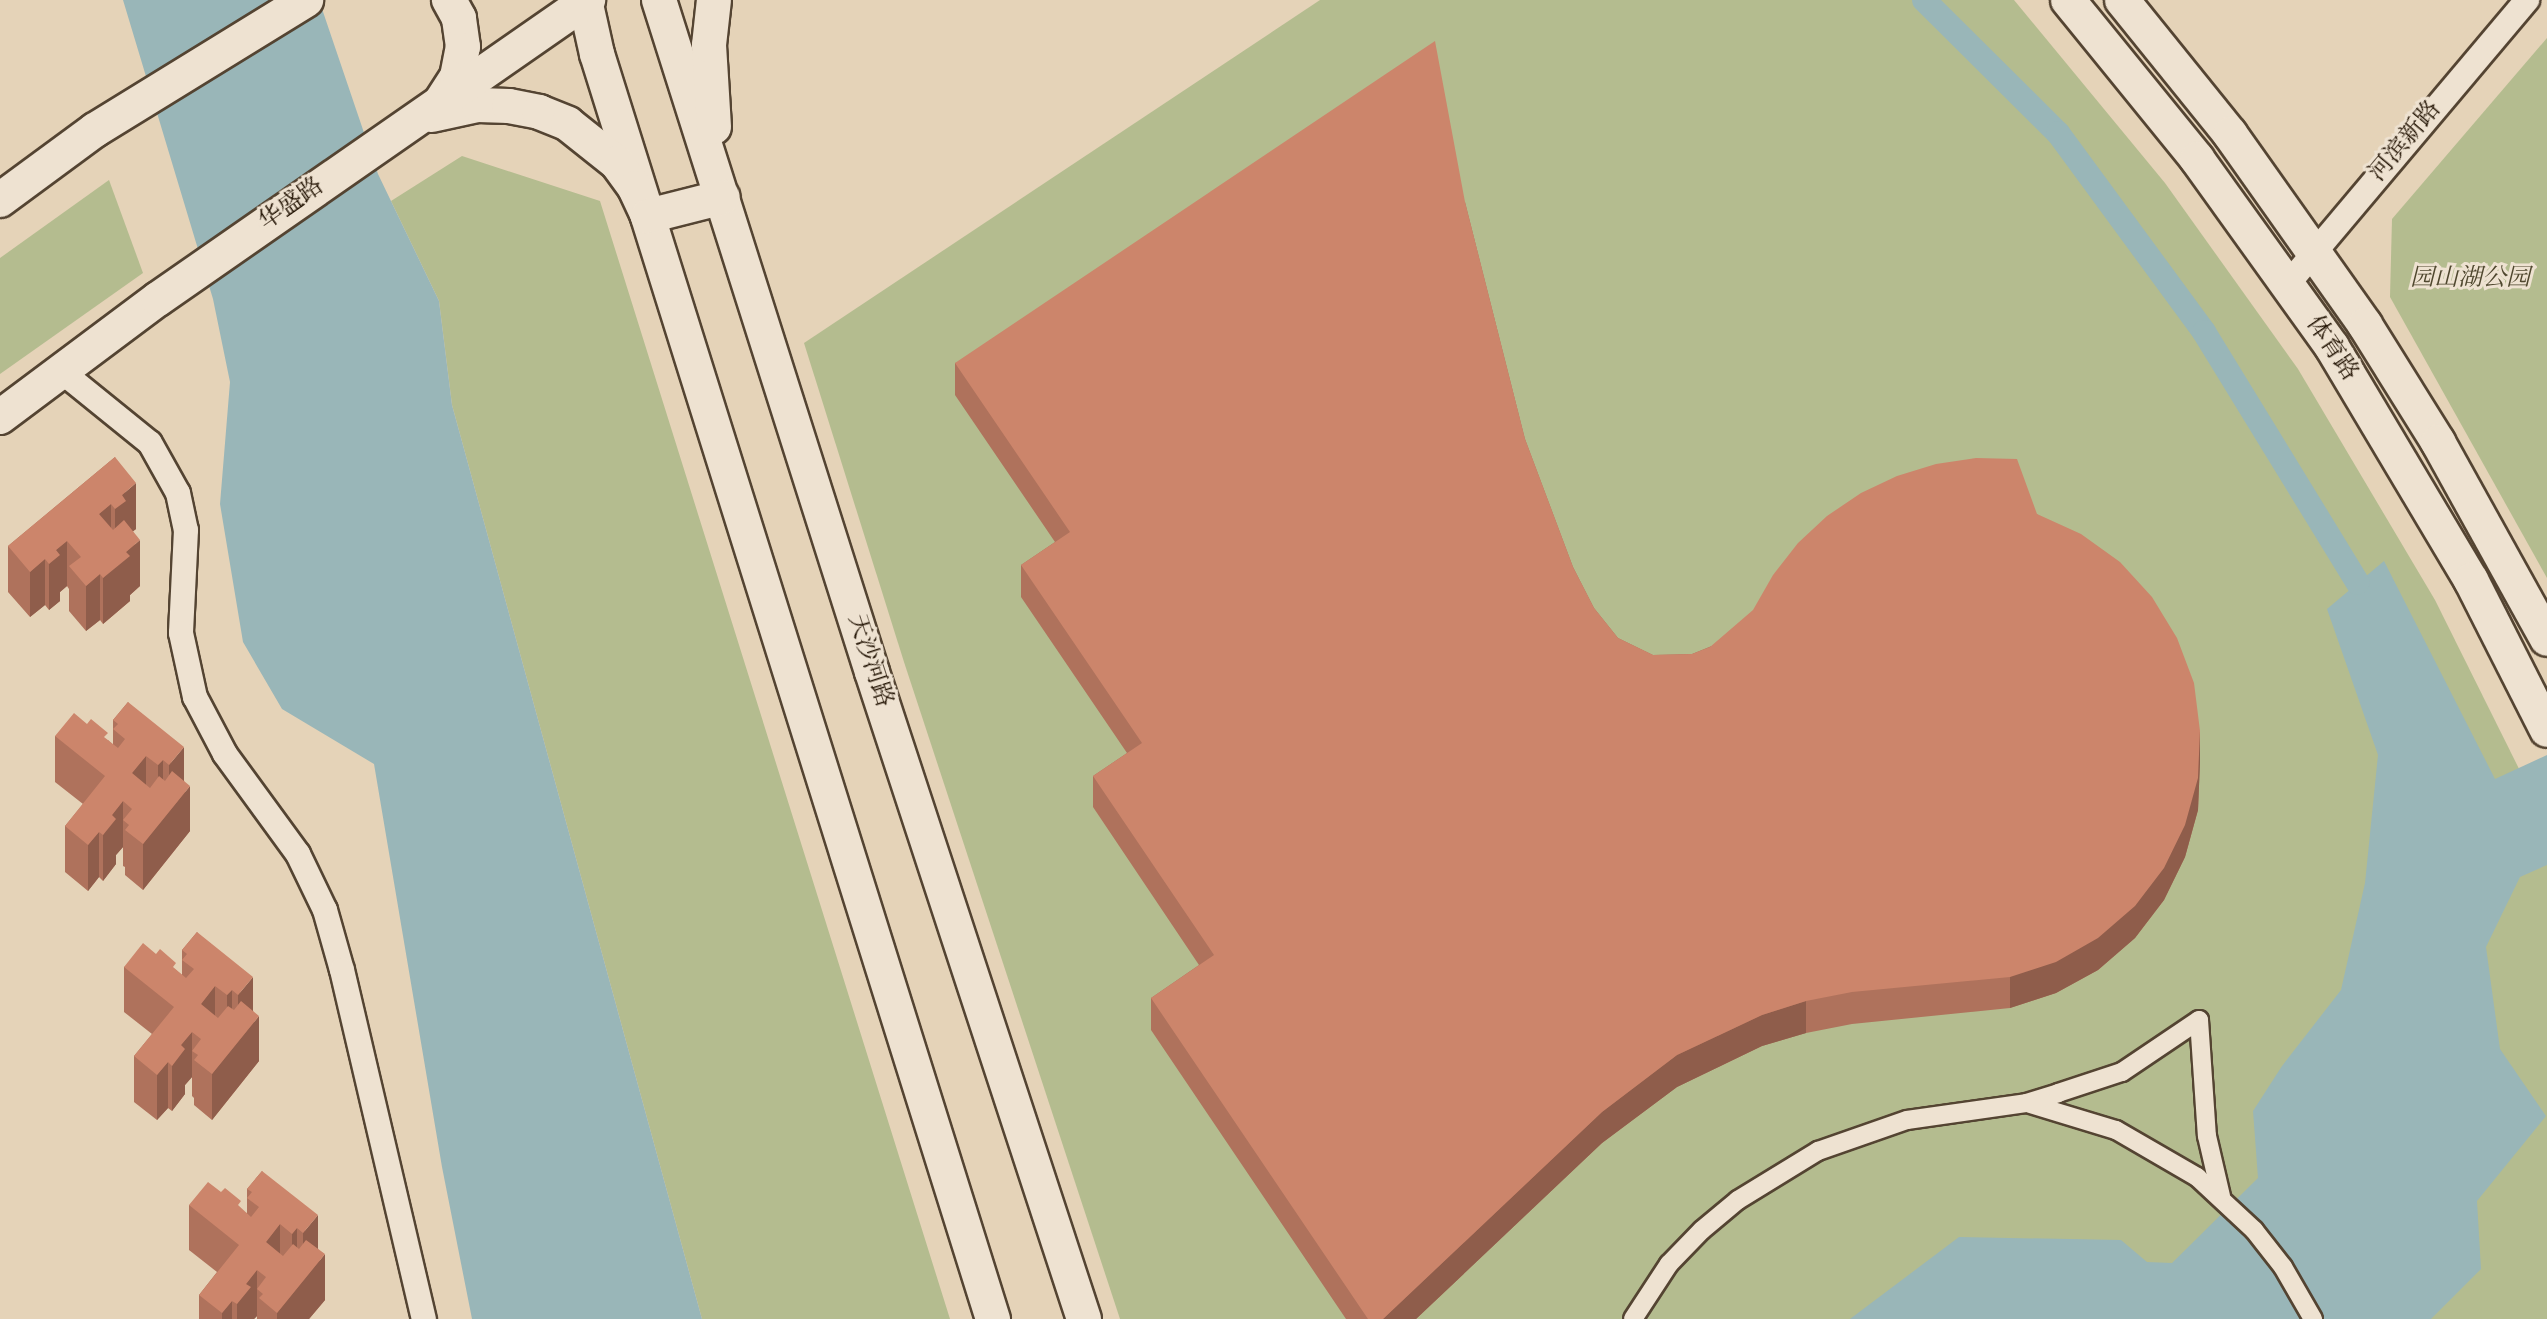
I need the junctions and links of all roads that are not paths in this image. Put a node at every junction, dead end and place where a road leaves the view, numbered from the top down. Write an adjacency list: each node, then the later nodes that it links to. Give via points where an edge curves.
1 (306, 0): 11 (main road, via 95,130)
2 (449, 0): 9 (main road, via 459,18 463,47 457,77 440,102)
3 (659, 0): 10 (main road, 天沙河路)
4 (714, 0): 10 (main road, via 709,45)
5 (2068, 0): 14 (main road, 体育路, via 2197,159)
6 (2122, 0): 13 (main road, 体育路, via 2230,134)
7 (2527, 0): 13 (street, 河滨新路)
8 (586, 1): 9 (main road, 华盛路); 12 (main road, via 597,54)
9 (416, 119): 12 (main road, via 478,105 509,106 568,124 617,163); 15 (main road, 华盛路)
10 (719, 184): 12 (main road); 23 (main road, 天沙河路)
11 (0, 200)
12 (648, 216): 22 (main road)
13 (2312, 251): 14 (street, 河滨新路); 17 (main road, 体育路, via 2438,442)
14 (2287, 285): 18 (main road, 体育路, via 2403,463 2471,580)
15 (61, 371): 16 (main road, 华盛路); 21 (street, via 143,436 162,458 178,493 186,530 181,633 195,697 225,754 298,854 325,910)
16 (0, 417)
17 (2547, 639)
18 (2540, 716)
19 (2026, 1103): 20 (street, via 2116,1130 2171,1159); 20 (street, via 2122,1072 2199,1020 2207,1136); 24 (street, via 1907,1120 1818,1151 1777,1173 1702,1230 1669,1264)
20 (2221, 1196): 25 (street, via 2283,1267)
21 (424, 1319)
22 (993, 1319)
23 (1084, 1319)
24 (1633, 1319)
25 (2313, 1319)

